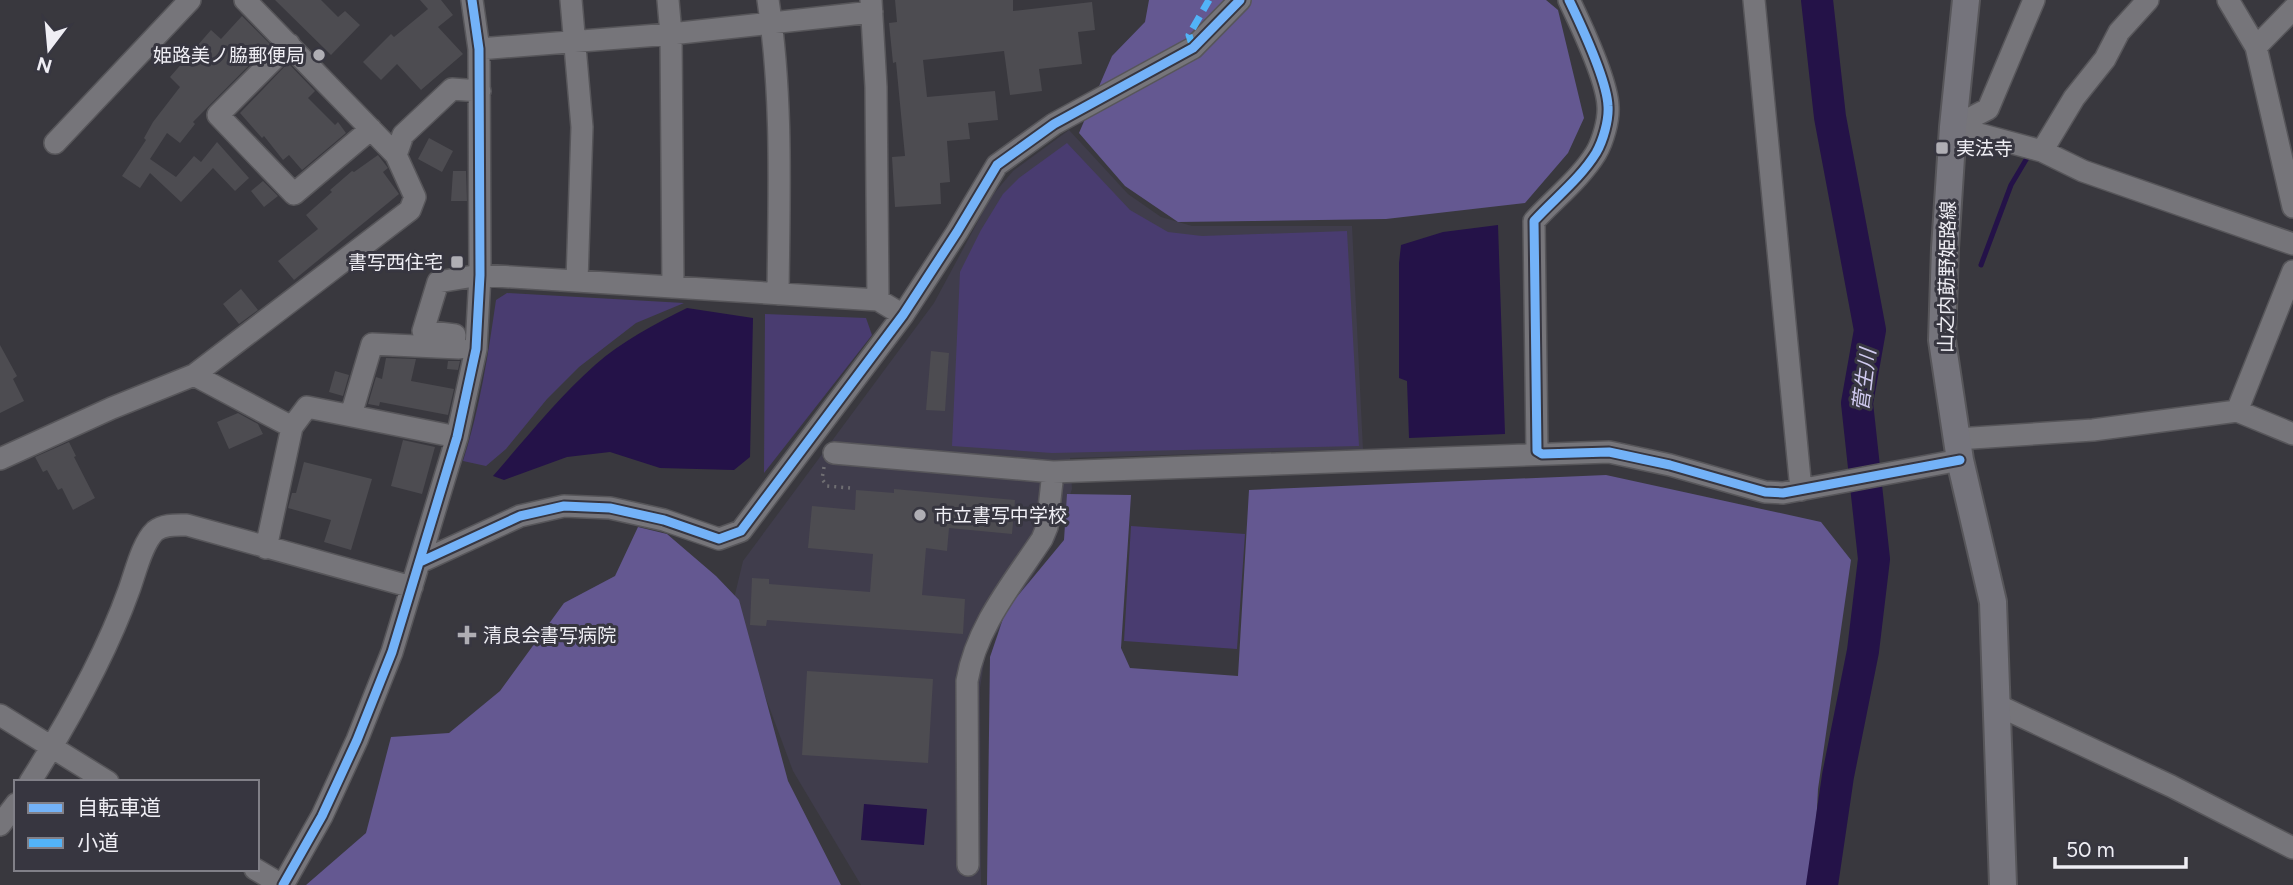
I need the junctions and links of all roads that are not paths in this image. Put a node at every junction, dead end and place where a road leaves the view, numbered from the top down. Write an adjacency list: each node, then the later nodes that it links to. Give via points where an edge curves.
1 (190, 0): 25 (street)
2 (472, 0): 21 (street)
3 (571, 0): 18 (street)
4 (668, 0): 17 (street)
5 (768, 0): 16 (street)
6 (1240, 0): 36 (street, via 1193,48 1054,124 997,165)
7 (1569, 0): 46 (street, via 1608,106 1597,152 1534,221 1537,451)
8 (1754, 0): 50 (street)
9 (1966, 0): 23 (main road, 山之内莇野姫路線)
10 (2034, 0): 23 (street, via 1989,108)
11 (2148, 0): 26 (street, via 2119,32)
12 (2228, 0): 20 (street)
13 (250, 1): 19 (street)
14 (872, 6): 16 (street); 35 (street)
15 (2293, 9): 20 (street)
16 (771, 23): 17 (street); 34 (street, via 779,154)
17 (671, 34): 18 (street); 33 (street)
18 (577, 42): 21 (street); 32 (street, via 582,127)
19 (289, 44): 24 (street); 24 (street, via 218,116 294,194)
20 (2256, 47): 28 (street)
21 (480, 49): 22 (street)
22 (480, 91): 27 (street, via 452,89 403,135); 31 (street)
23 (1953, 127): 26 (street); 47 (main road, 山之内莇野姫路線, via 1942,340)
24 (371, 129): 27 (street)
25 (55, 143)
26 (2042, 151): 29 (street, via 2082,171)
27 (396, 155): 39 (street, via 415,197 411,210)
28 (2293, 207)
29 (2293, 244)
30 (2293, 271): 40 (street)
31 (480, 275): 32 (street); 37 (street, via 438,282 423,331 456,335); 38 (street)
32 (577, 281): 33 (street)
33 (673, 287): 34 (street)
34 (778, 293): 35 (street)
35 (878, 300): 36 (street)
36 (903, 315): 52 (street, via 741,531 719,539 610,508 564,506 520,516)
37 (454, 348): 38 (street); 41 (street, via 372,344)
38 (476, 349): 44 (street)
39 (194, 375): 42 (street); 48 (street)
40 (2237, 411): 43 (street); 47 (street)
41 (351, 415): 42 (street, via 307,407); 44 (street)
42 (292, 427): 51 (street)
43 (2293, 434)
44 (457, 437): 52 (street)
45 (834, 453): 49 (street)
46 (1542, 454): 49 (street); 50 (street, via 1609,452 1765,492)
47 (1952, 454): 50 (street); 54 (main road, 山之内莇野姫路線, via 1993,602)
48 (0, 459)
49 (1053, 472): 62 (street, via 1042,539 982,632 971,658 967,681)
50 (1805, 489)
51 (265, 548): 53 (street); 56 (street, via 187,525 170,525 155,532 98,661)
52 (420, 562): 53 (street)
53 (412, 587): 64 (street, via 357,740 322,816)
54 (1997, 705): 61 (street); 65 (main road, 山之内莇野姫路線)
55 (0, 715): 56 (street)
56 (52, 748): 57 (street); 58 (street)
57 (31, 780)
58 (105, 780)
59 (14, 807): 60 (street)
60 (0, 825)
61 (2293, 848)
62 (968, 865)
63 (258, 871): 64 (street)
64 (282, 885)
65 (2003, 885)

